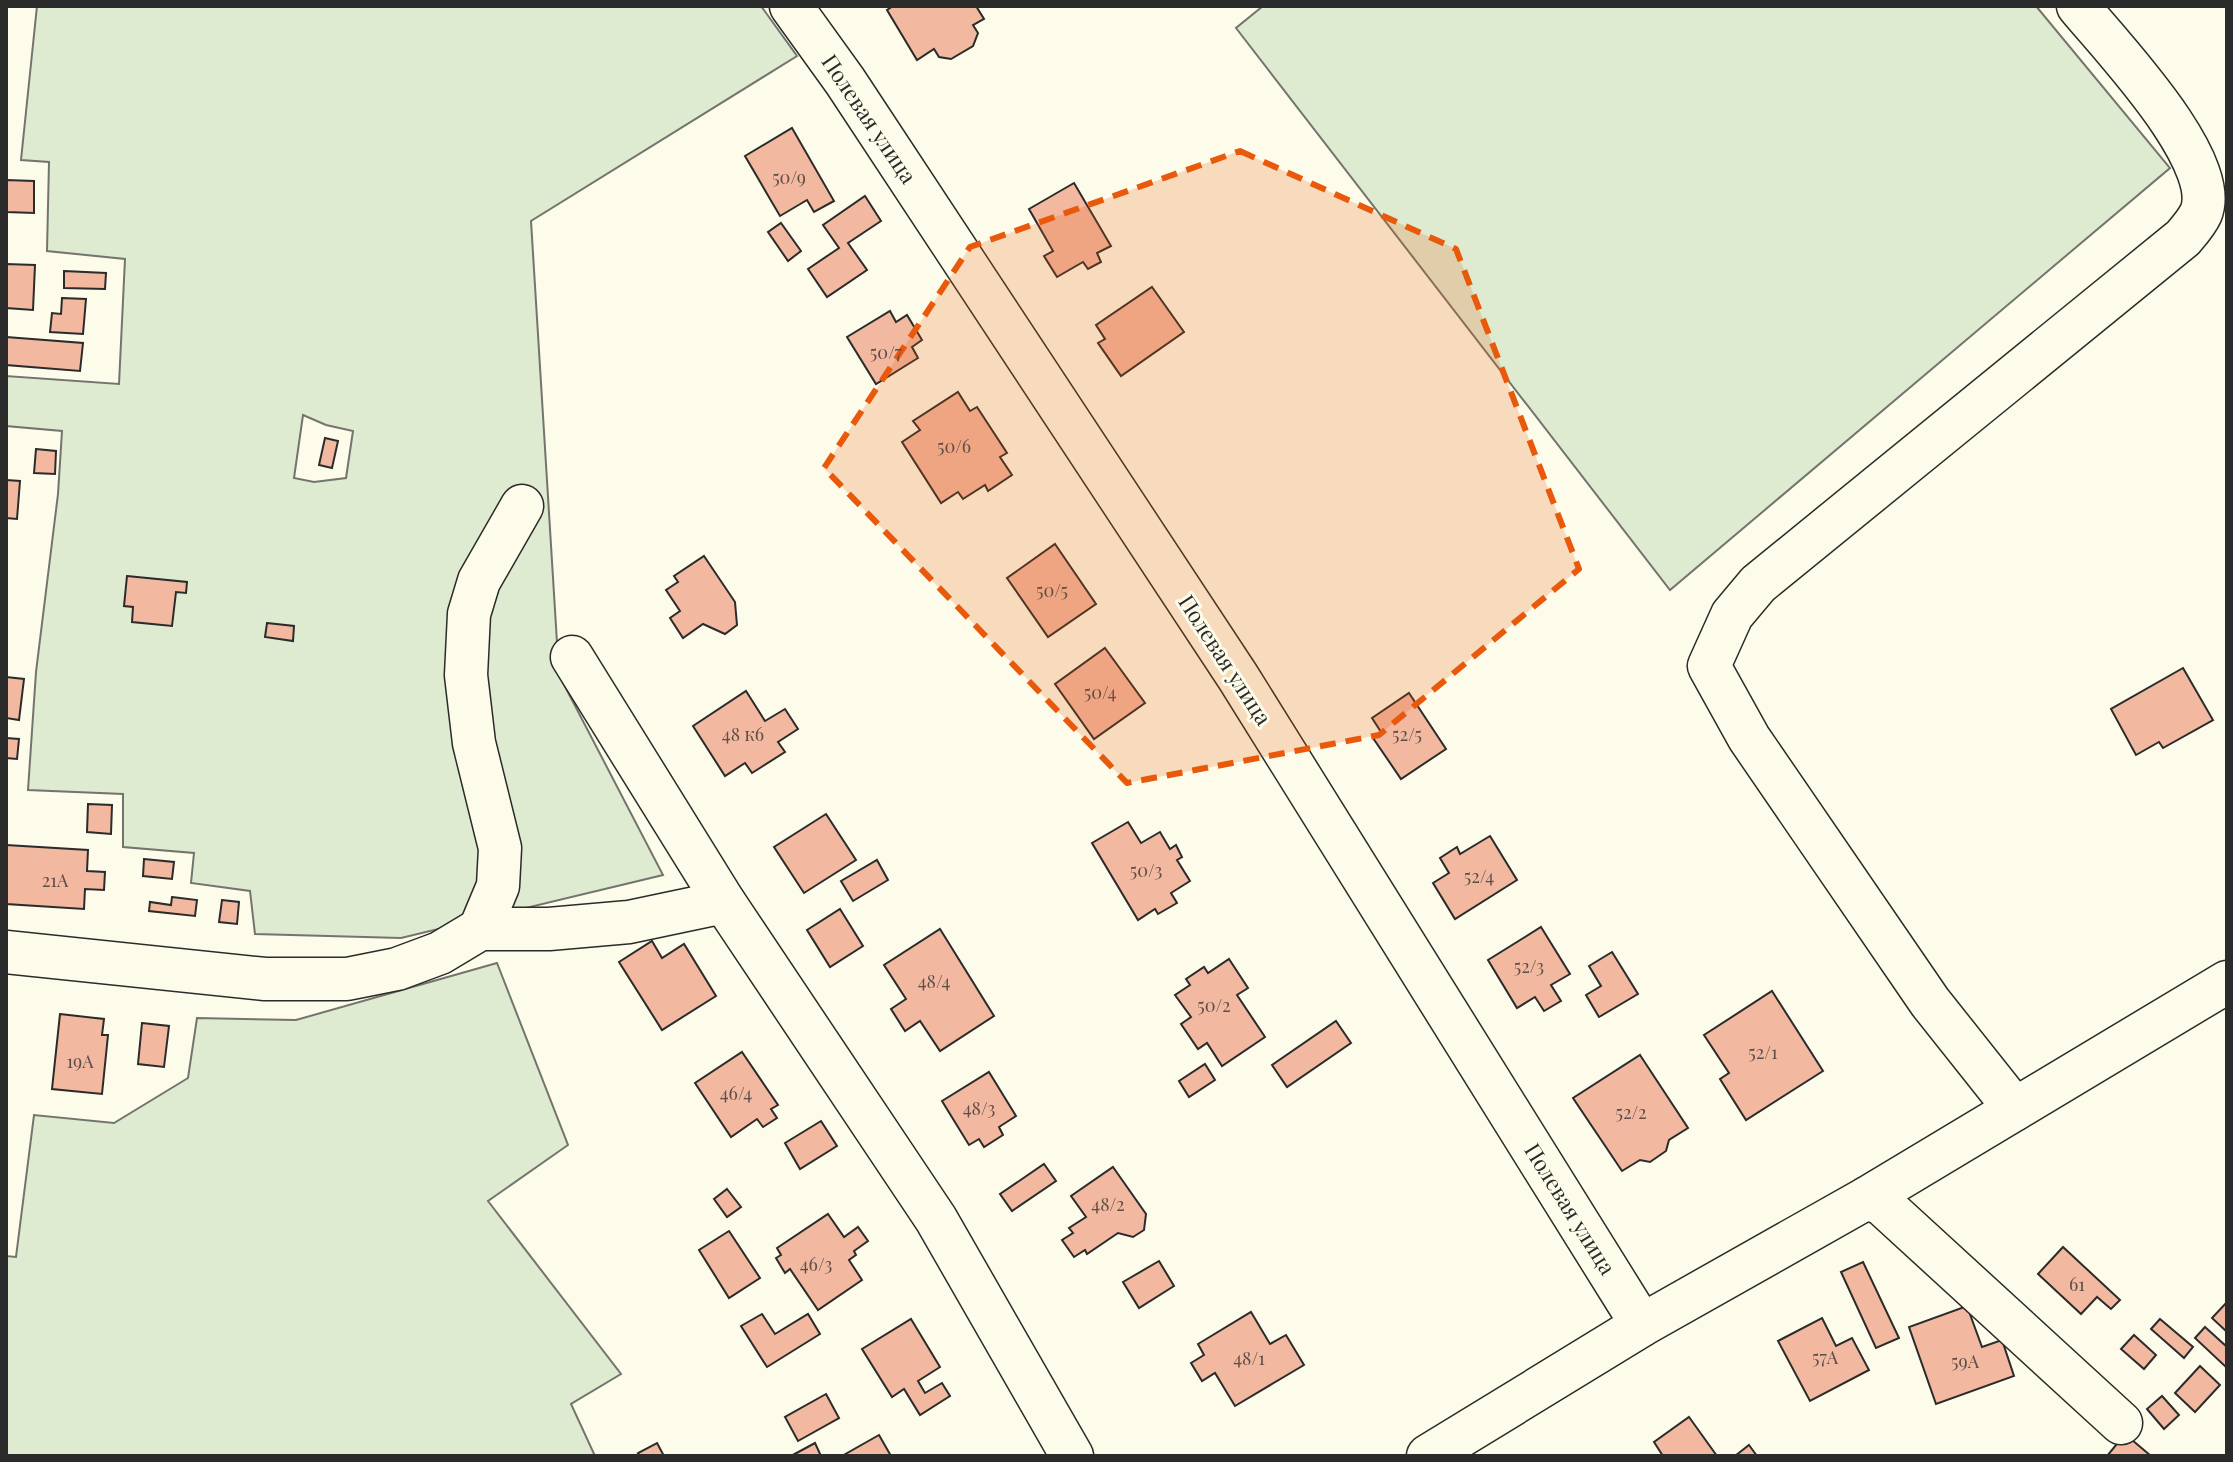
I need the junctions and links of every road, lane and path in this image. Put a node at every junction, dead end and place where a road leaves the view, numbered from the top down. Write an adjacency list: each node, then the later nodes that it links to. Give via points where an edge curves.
1 (791, 6): 11 (street, Полевая улица, via 1238,677)
2 (2078, 6): 9 (street, via 2171,120 2193,156 2202,185 2202,211 2183,238 1758,584 1732,615 1709,666 1749,738 1930,1002)
3 (522, 506): 6 (street, via 479,581 469,614 466,675 474,743 500,848 498,886)
4 (572, 657): 5 (street)
5 (724, 902): 6 (street, via 629,922); 13 (street, via 936,1219)
6 (480, 929): 7 (street, via 411,964 347,979 265,979)
7 (6, 952)
8 (2227, 982): 9 (street)
9 (2015, 1109): 10 (street)
10 (1867, 1198): 11 (street); 12 (street, via 1882,1204)
11 (1642, 1325): 14 (street)
12 (2121, 1423)
13 (1072, 1456)
14 (1428, 1456)

